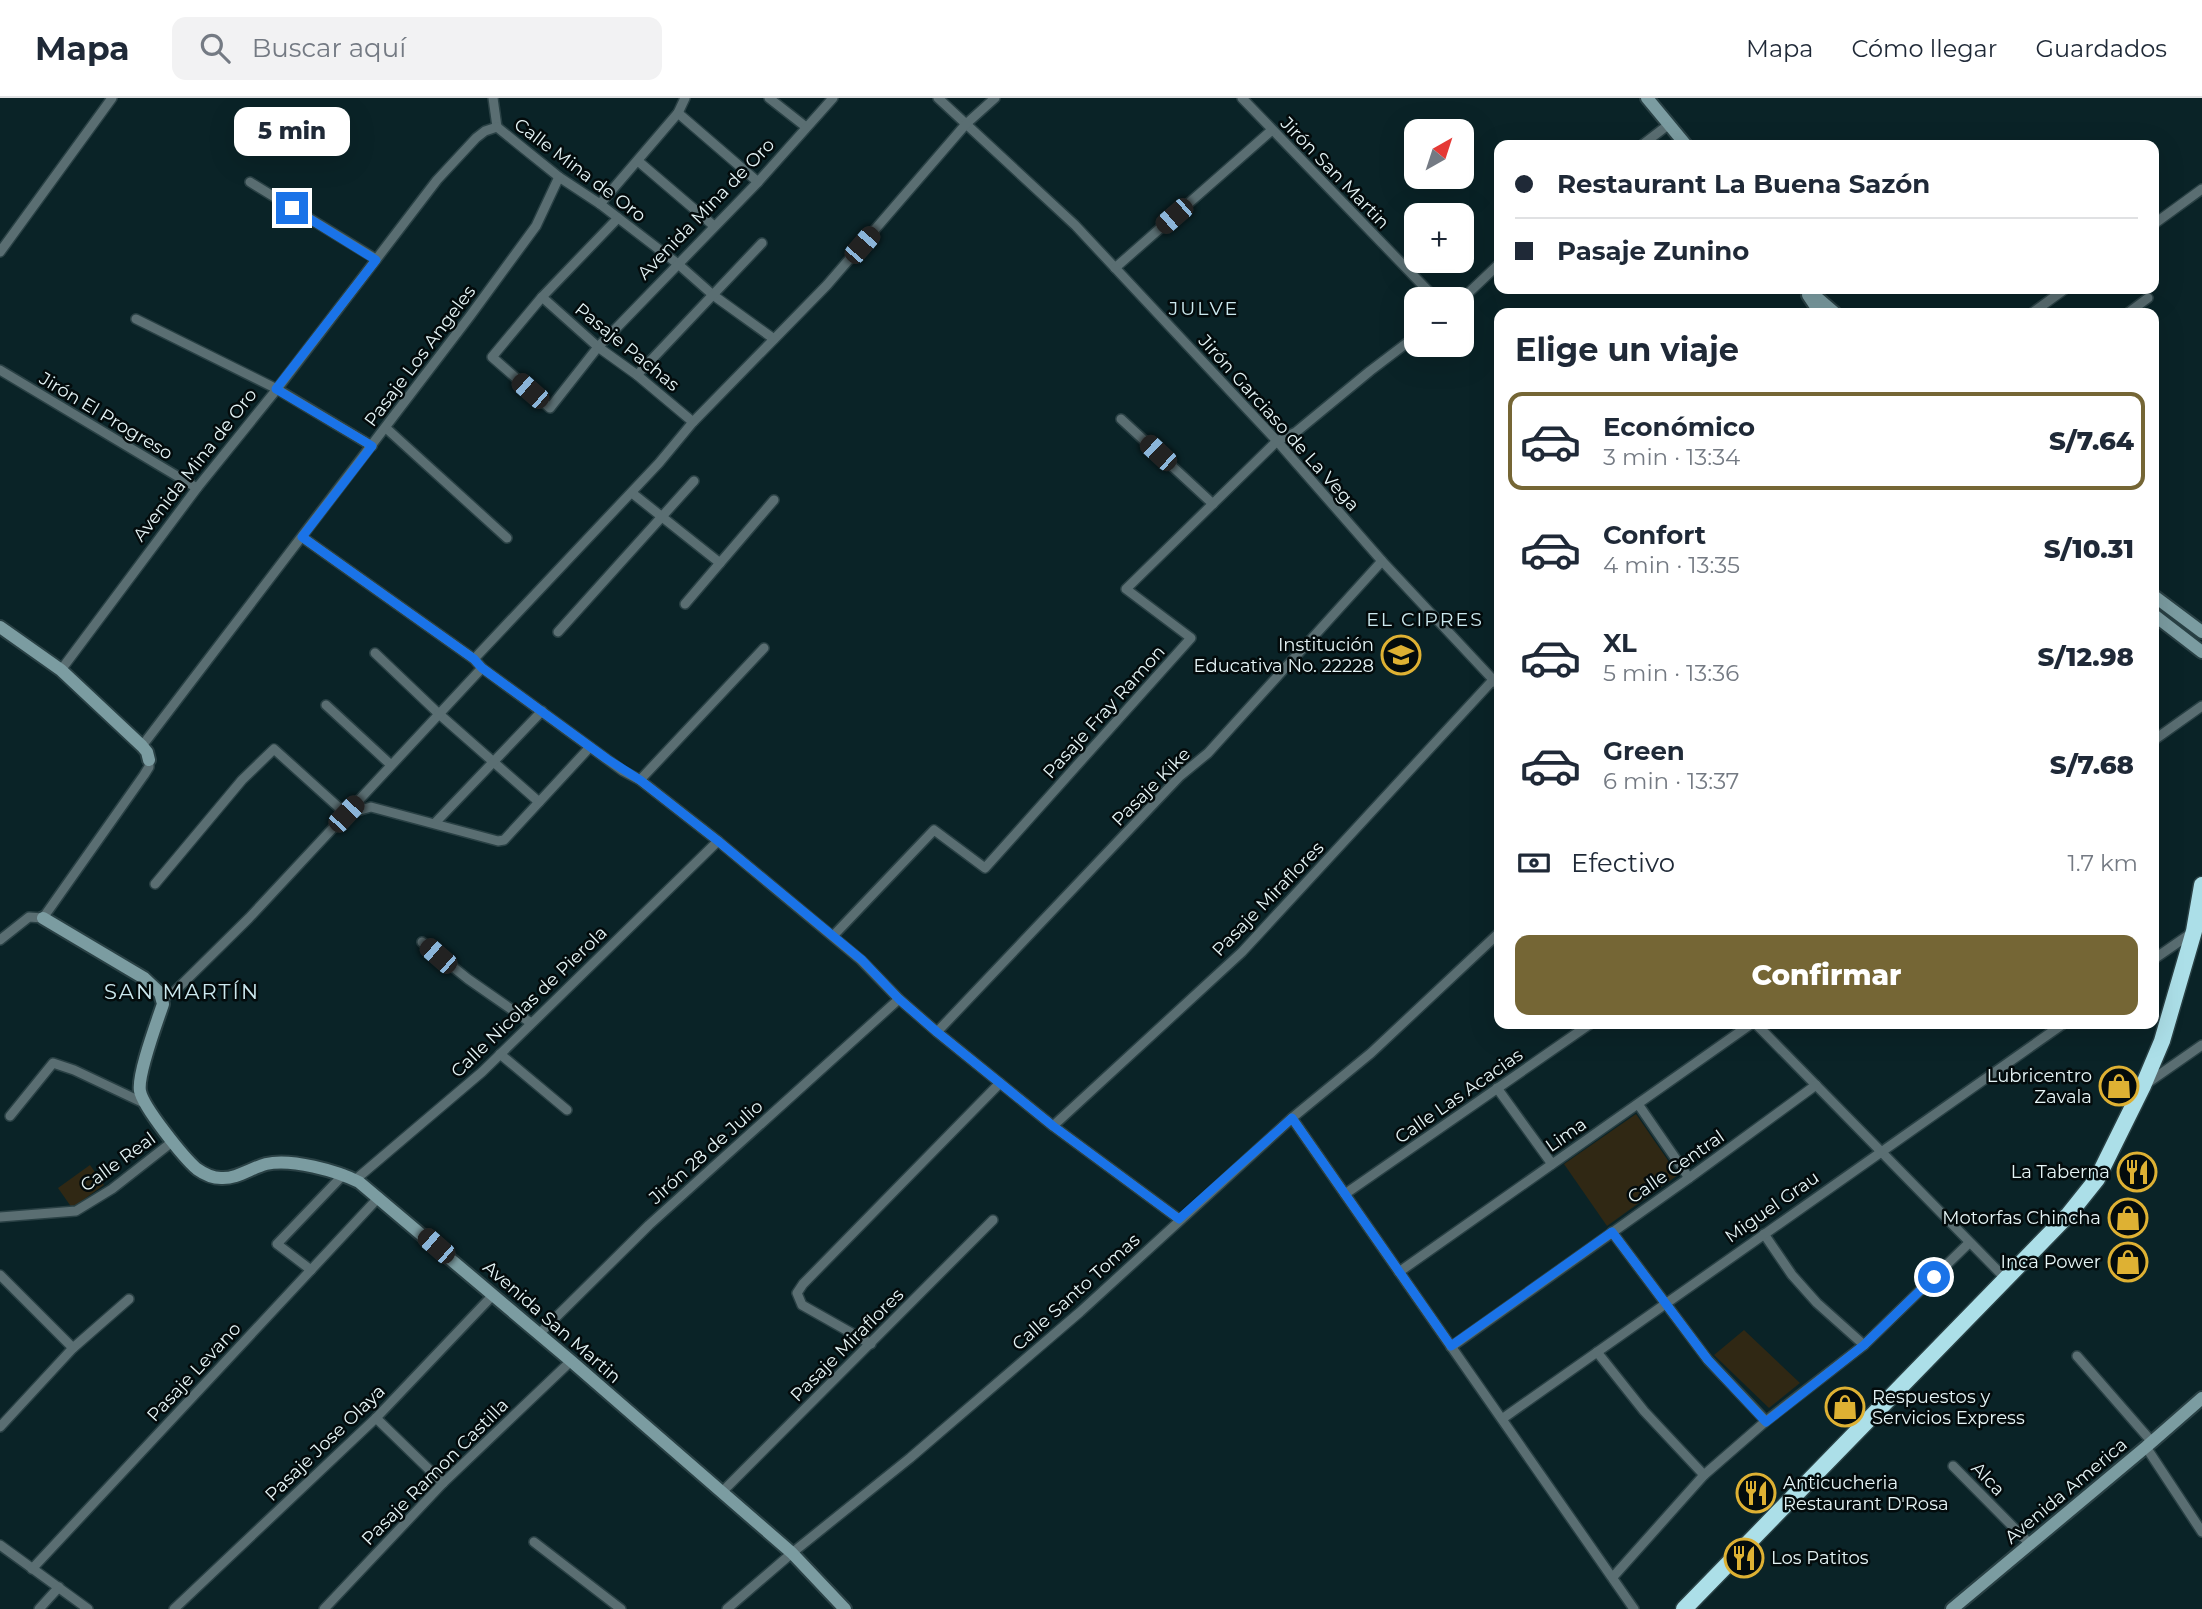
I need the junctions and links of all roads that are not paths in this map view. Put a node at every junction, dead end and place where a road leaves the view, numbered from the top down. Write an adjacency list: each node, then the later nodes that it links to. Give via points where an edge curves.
1 (112, 98): 27 (street)
2 (493, 98): 13 (street)
3 (685, 98): 10 (street)
4 (769, 98): 14 (street)
5 (833, 98): 14 (street, Avenida Mina de Oro)
6 (939, 98): 11 (street, Jirón Garciaso de La Vega)
7 (995, 98): 11 (street)
8 (1242, 98): 15 (street, Jirón San Martin)
9 (1647, 98): 12 (street)
10 (678, 113): 18 (street); 21 (street)
11 (967, 124): 32 (street, Jirón Garciaso de La Vega); 45 (street)
12 (1668, 125): 16 (street); 17 (street)
13 (497, 127): 19 (street, Calle Mina de Oro); 30 (street, Avenida Mina de Oro, via 476,138 437,180)
14 (806, 127): 21 (street, Avenida Mina de Oro)
15 (1272, 130): 32 (street); 34 (street, Jirón San Martin)
16 (1648, 140)
17 (1682, 140)
18 (638, 161): 23 (street); 26 (street)
19 (559, 177): 23 (street, Calle Mina de Oro); 53 (street, Pasaje Los Angeles, via 536,226)
20 (250, 182): 30 (street)
21 (758, 182): 26 (street, Avenida Mina de Oro)
22 (2202, 189): 25 (street)
23 (600, 204): 24 (street, Calle Mina de Oro)
24 (618, 218): 31 (street, Calle Mina de Oro); 39 (street)
25 (2159, 220)
26 (714, 226): 31 (street, Avenida Mina de Oro)
27 (4, 237): 29 (street)
28 (762, 243): 38 (street)
29 (0, 252)
30 (376, 260): 50 (street, Avenida Mina de Oro)
31 (678, 264): 38 (street, Calle Mina de Oro); 47 (street, Avenida Mina de Oro)
32 (1115, 268): 54 (street, Jirón Garciaso de La Vega)
33 (1494, 269): 35 (street)
34 (1424, 287)
35 (1474, 288)
36 (1812, 294): 41 (street)
37 (2059, 294): 42 (street)
38 (713, 295): 45 (street, Calle Mina de Oro); 49 (street)
39 (542, 297): 47 (street, Pasaje Pachas); 47 (street, Avenida Mina de Oro, via 492,357 550,408)
40 (2148, 298): 43 (street)
41 (1829, 308)
42 (2043, 308)
43 (2135, 308)
44 (136, 319): 50 (street)
45 (774, 339): 52 (street)
46 (1404, 345): 54 (street, Pasaje Fray Ramon, via 1296,432)
47 (598, 347): 49 (street, Pasaje Pachas)
48 (0, 370): 57 (street, Jirón El Progreso)
49 (637, 375): 52 (street, Pasaje Pachas)
50 (276, 389): 55 (street); 57 (street, Avenida Mina de Oro)
51 (1121, 419): 60 (street)
52 (693, 422): 58 (street)
53 (386, 428): 55 (street, Pasaje Los Angeles); 63 (street)
54 (1277, 441): 60 (street, Pasaje Fray Ramon); 64 (street, Jirón Garciaso de La Vega)
55 (372, 446): 62 (street, Pasaje Los Angeles)
56 (694, 481): 61 (street)
57 (197, 488): 77 (street, Avenida Mina de Oro)
58 (632, 493): 61 (street); 75 (street)
59 (774, 500): 65 (street)
60 (1213, 504): 99 (street, Pasaje Fray Ramon, via 1126,590 1191,638 985,868 934,830)
61 (663, 518): 65 (street); 70 (street)
62 (302, 537): 75 (street); 85 (street, Pasaje Los Angeles)
63 (507, 538)
64 (1382, 561): 78 (street, Jirón Garciaso de La Vega); 111 (street, Pasaje Kike, via 1208,753 1180,776)
65 (720, 563): 67 (street)
66 (2159, 600): 71 (street)
67 (685, 604)
68 (2159, 619): 73 (street)
69 (0, 627): 77 (street)
70 (558, 632)
71 (2202, 632)
72 (764, 648): 90 (street)
73 (2202, 652)
74 (375, 653): 83 (street)
75 (474, 659): 76 (street)
76 (482, 668): 82 (street); 83 (street)
77 (61, 670): 85 (street)
78 (1494, 681)
79 (1494, 685): 123 (street, Pasaje Miraflores, via 1242,952)
80 (326, 705): 89 (street)
81 (2202, 706): 84 (street)
82 (542, 712): 86 (street); 88 (street)
83 (439, 714): 88 (street); 89 (street)
84 (2159, 736)
85 (142, 746): 87 (street)
86 (590, 747): 90 (street); 91 (street)
87 (149, 760): 97 (street, via 144,775)
88 (495, 762): 91 (street); 93 (street)
89 (391, 765): 92 (street)
90 (640, 780): 94 (street)
91 (539, 802): 93 (street, via 504,840)
92 (346, 814): 93 (street, via 371,807); 95 (street, via 274,749 242,780); 104 (street, via 249,918)
93 (435, 823)
94 (718, 841): 99 (street); 106 (street, Calle Nicolas de Pierola)
95 (155, 884)
96 (2202, 885): 98 (highway)
97 (43, 918): 101 (street, via 29,917); 104 (street, via 144,978)
98 (2198, 928): 103 (street); 116 (highway)
99 (833, 936): 105 (street)
100 (1494, 938): 122 (street, Calle Santo Tomas, via 1371,1054)
101 (0, 940)
102 (422, 942): 106 (street)
103 (2159, 955)
104 (162, 999): 118 (street, Avenida San Martin, via 141,1076 140,1091)
105 (899, 999): 111 (street); 144 (street, Jirón 28 de Julio, via 649,1225)
106 (531, 1023): 113 (street, Calle Nicolas de Pierola)
107 (1583, 1029): 117 (street, Calle Las Acacias)
108 (1747, 1029): 119 (street, Lima)
109 (1759, 1029): 115 (street)
110 (2056, 1029): 125 (street, Miguel Grau)
111 (937, 1032): 114 (street)
112 (2201, 1044): 116 (street)
113 (500, 1054): 120 (street); 127 (street, Calle Nicolas de Pierola)
114 (1000, 1083): 123 (street); 145 (street, via 797,1293 802,1305)
115 (1816, 1085): 125 (street); 128 (street, Calle Central)
116 (2143, 1086): 140 (highway, via 2097,1179)
117 (1497, 1088): 126 (street); 129 (street, Calle Las Acacias)
118 (146, 1104): 121 (street, via 53,1063); 124 (street, Avenida San Martin)
119 (1638, 1104): 126 (street, Lima); 128 (street)
120 (567, 1110)
121 (10, 1116)
122 (1292, 1118): 129 (street); 132 (street, Calle Santo Tomas)
123 (1053, 1126): 132 (street)
124 (172, 1142): 127 (street, Avenida San Martin, via 207,1176 230,1177 279,1162); 131 (street, Calle Real, via 113,1189 76,1211)
125 (1881, 1152): 135 (street, Miguel Grau); 136 (street)
126 (1552, 1164): 138 (street, Lima)
127 (349, 1177): 130 (street, Avenida San Martin); 137 (street, Calle Nicolas de Pierola, via 277,1244)
128 (1689, 1178): 134 (street, Calle Central)
129 (1345, 1194): 138 (street)
130 (379, 1197): 137 (street, Pasaje Levano); 141 (street, Avenida San Martin)
131 (0, 1217)
132 (1179, 1219): 166 (street, Calle Santo Tomas, via 1080,1312)
133 (993, 1220): 145 (street, Pasaje Miraflores)
134 (1612, 1232): 143 (street); 147 (street, Calle Central)
135 (1764, 1234): 143 (street, Miguel Grau); 146 (street, via 1817,1303)
136 (1969, 1242): 140 (street); 146 (street)
137 (311, 1270): 167 (street, Pasaje Levano)
138 (1399, 1272): 147 (street)
139 (0, 1275): 148 (street)
140 (2006, 1279): 178 (highway)
141 (494, 1295): 144 (street, Avenida San Martin); 153 (street, Pasaje Jose Olaya)
142 (129, 1300): 148 (street)
143 (1665, 1305): 149 (street, Miguel Grau); 155 (street)
144 (540, 1334): 151 (street, Avenida San Martin)
145 (871, 1344): 161 (street, Pasaje Miraflores)
146 (1864, 1345): 155 (street)
147 (1451, 1346): 154 (street)
148 (73, 1348): 156 (street)
149 (1597, 1352): 154 (street, Miguel Grau); 159 (street, via 1644,1412)
150 (2077, 1356): 157 (street)
151 (571, 1361): 160 (street, Pasaje Ramon Castilla); 161 (street, Avenida San Martin)
152 (2202, 1398): 157 (street, Avenida America)
153 (376, 1418): 160 (street); 172 (street, Pasaje Jose Olaya)
154 (1502, 1419): 168 (street)
155 (1766, 1422): 159 (street)
156 (0, 1427)
157 (2149, 1444): 162 (street); 164 (street, Avenida America)
158 (1953, 1466): 164 (street, Alca)
159 (1704, 1475): 168 (street)
160 (443, 1483): 173 (street, Pasaje Ramon Castilla)
161 (722, 1492): 166 (street, Avenida San Martin)
162 (2202, 1532)
163 (534, 1542): 174 (street)
164 (2030, 1544): 179 (street, Avenida America)
165 (0, 1545): 167 (street)
166 (792, 1553): 175 (street, Calle Santo Tomas); 176 (street, Avenida San Martin)
167 (32, 1569): 169 (street)
168 (1613, 1577): 177 (street)
169 (59, 1587): 170 (street); 171 (street)
170 (39, 1609)
171 (88, 1609)
172 (174, 1609)
173 (324, 1609)
174 (621, 1609)
175 (727, 1609)
176 (845, 1609)
177 (1634, 1609)
178 (1684, 1609)
179 (1952, 1609)

